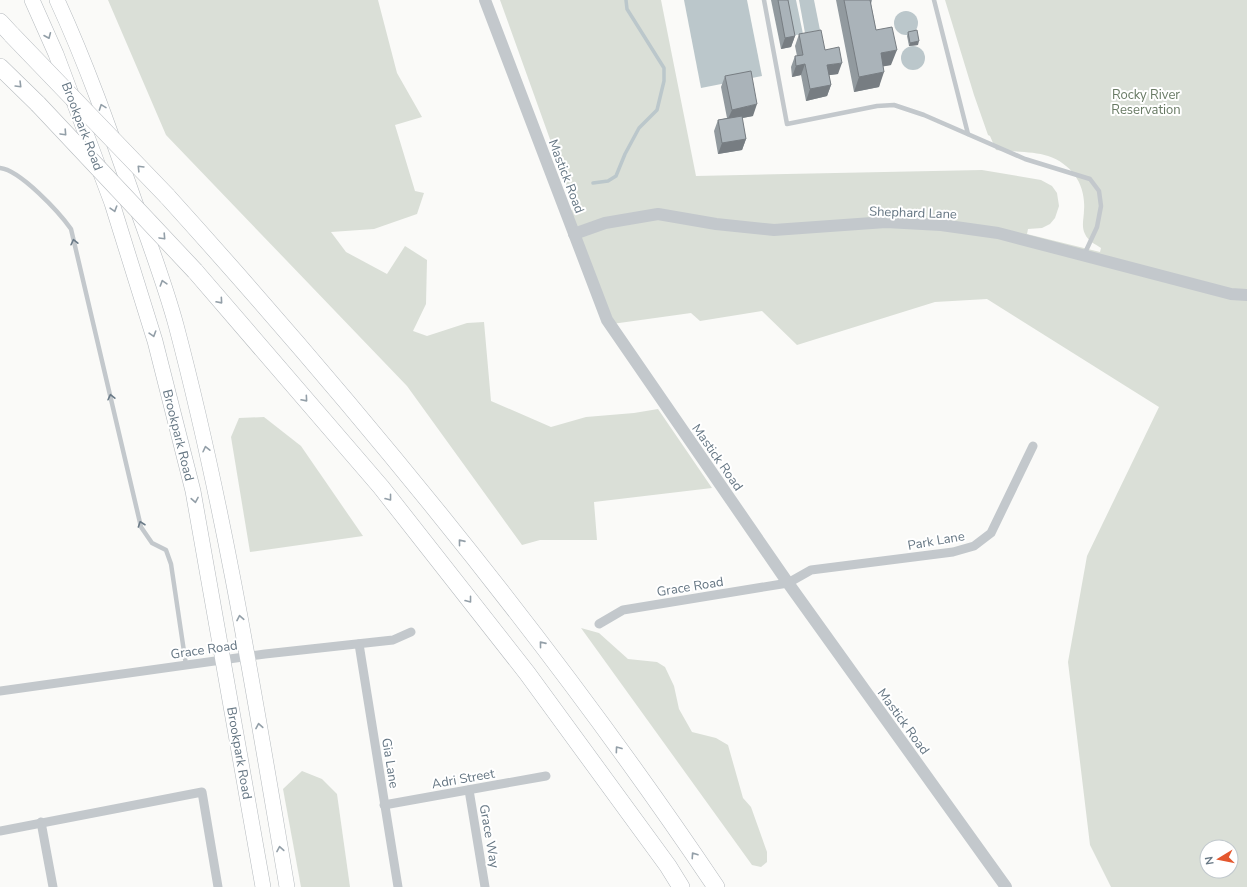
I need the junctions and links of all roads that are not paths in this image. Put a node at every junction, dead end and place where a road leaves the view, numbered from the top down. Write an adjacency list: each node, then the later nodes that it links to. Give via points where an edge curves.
1 (32, 0): 19 (main road, Brookpark Road, one-way to 19, via 56,54 112,202 155,341 193,491)
2 (57, 0): 18 (main road, Brookpark Road, one-way to 2, via 217,498 175,323 156,261 98,98)
3 (485, 0): 10 (street, Mastick Road)
4 (764, 0): 8 (lane, via 788,124 877,106 894,105)
5 (934, 0): 8 (lane)
6 (0, 22): 34 (highway, one-way to 6, bridge, via 538,638 400,465 234,270 167,196)
7 (0, 67): 33 (highway, one-way to 33, bridge, via 195,271 381,487 527,673)
8 (968, 134): 11 (lane, via 1025,159 1090,179 1099,192 1101,206 1097,227)
9 (0, 168): 20 (lane, one-way to 9, via 171,564 166,550 152,543 140,527 71,229 60,213 17,174)
10 (574, 234): 11 (street, Shephard Lane, via 605,223 658,214 774,230 886,222 941,225 998,233); 14 (street, Mastick Road, via 606,320)
11 (1084, 255): 12 (street, Shephard Lane, via 1231,294)
12 (1247, 295)
13 (1033, 446): 14 (street, Park Lane, via 991,533 974,546 953,552 811,570)
14 (788, 583): 15 (street, Grace Road, via 623,610); 35 (street, Mastick Road)
15 (599, 624)
16 (411, 632): 17 (street, Grace Road, via 393,640)
17 (359, 644): 18 (street, Grace Road); 24 (street, Gia Lane)
18 (248, 656): 19 (street, Grace Road); 30 (main road, Brookpark Road, one-way to 18)
19 (224, 660): 20 (street, Grace Road); 29 (main road, Brookpark Road)
20 (186, 666): 21 (street, Grace Road)
21 (0, 691)
22 (546, 776): 23 (street, Adri Street)
23 (468, 790): 24 (street, Adri Street); 32 (street, Grace Way)
24 (384, 805): 31 (street, Gia Lane)
25 (41, 822): 26 (street); 27 (street); 28 (street, via 202,792)
26 (0, 831)
27 (53, 887)
28 (218, 887)
29 (263, 887)
30 (287, 887)
31 (398, 887)
32 (485, 887)
33 (681, 887)
34 (716, 887)
35 (1006, 887)

